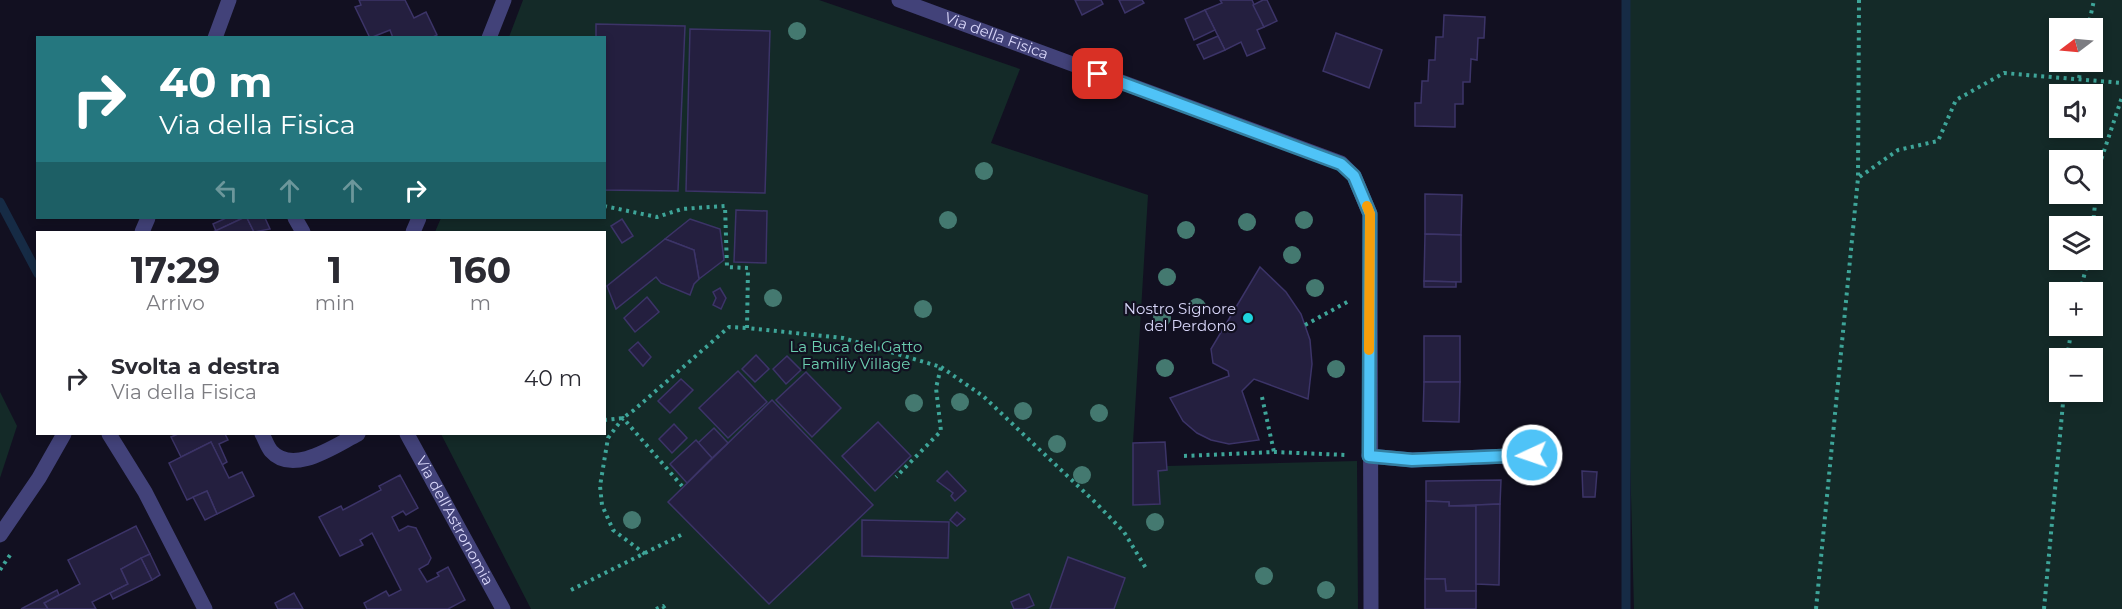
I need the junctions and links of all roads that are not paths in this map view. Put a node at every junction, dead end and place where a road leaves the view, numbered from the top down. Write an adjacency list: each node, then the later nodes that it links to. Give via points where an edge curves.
1 (229, 0): 4 (street)
2 (504, 0): 5 (street)
3 (899, 0): 12 (street, Via della Fisica, via 1341,164 1354,176 1370,214)
4 (216, 36)
5 (490, 36)
6 (63, 435): 13 (street)
7 (110, 435): 14 (street)
8 (263, 435): 9 (street, via 272,452 292,461 304,461)
9 (356, 435)
10 (408, 435): 15 (street, Via dell'Astronomia)
11 (1532, 455): 12 (street, via 1412,460)
12 (1369, 456): 16 (street, Via della Fisica)
13 (0, 535)
14 (205, 609)
15 (503, 609)
16 (1371, 609)

